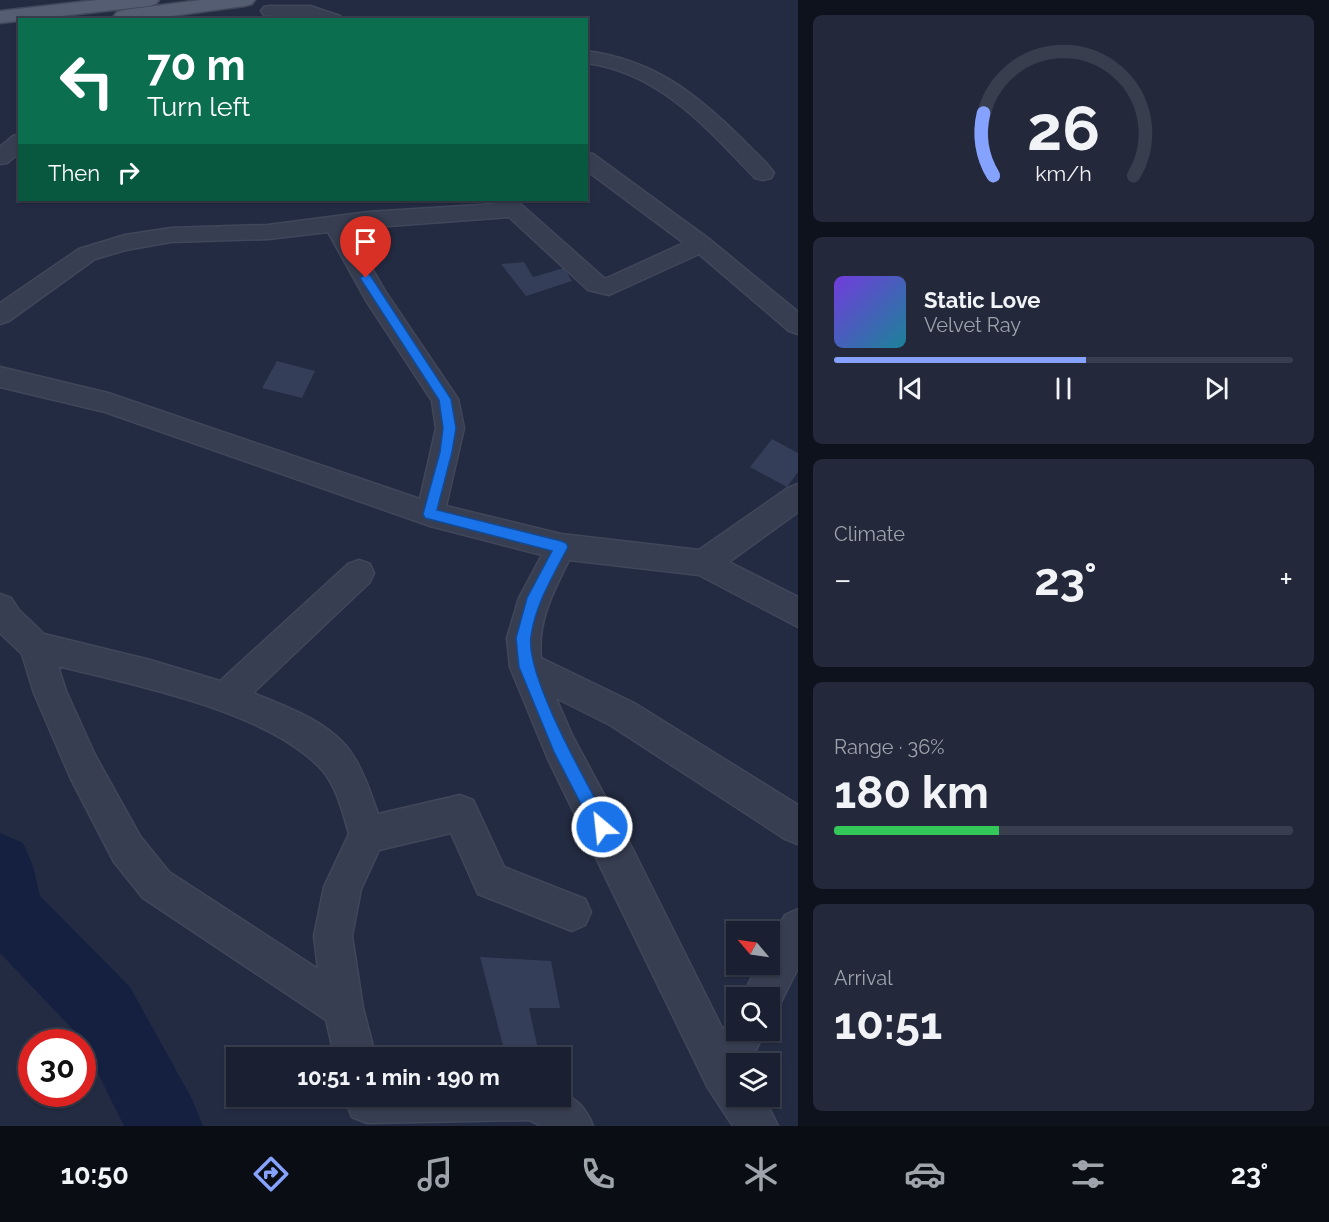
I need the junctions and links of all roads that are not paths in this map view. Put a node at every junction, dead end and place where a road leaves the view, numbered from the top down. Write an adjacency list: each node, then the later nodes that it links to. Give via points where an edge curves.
1 (245, 0): 2 (main road)
2 (149, 4): 4 (main road); 5 (main road)
3 (269, 10): 6 (street, via 310,11)
4 (0, 17)
5 (108, 18)
6 (329, 18)
7 (18, 29): 8 (main road)
8 (0, 31)
9 (588, 57): 13 (street, via 610,60 684,96)
10 (18, 142): 11 (street)
11 (0, 158)
12 (588, 160): 18 (street)
13 (763, 173)
14 (381, 201): 16 (street)
15 (509, 205): 16 (street); 18 (street, via 596,284 609,287)
16 (406, 217): 17 (street)
17 (334, 224): 19 (street, via 268,232 171,235 125,243 87,254); 23 (street, via 376,296 445,399 450,428)
18 (701, 244): 20 (street)
19 (0, 315)
20 (798, 325)
21 (0, 376): 23 (street, via 108,404)
22 (798, 496): 25 (street)
23 (430, 514): 24 (street)
24 (561, 547): 25 (street); 30 (street, via 534,598 523,638)
25 (704, 563): 27 (street)
26 (359, 573): 31 (street)
27 (798, 613)
28 (3, 618): 29 (street)
29 (35, 646): 31 (street); 37 (street, via 50,693 83,767 127,849 156,885)
30 (526, 667): 32 (street, via 622,714); 39 (street, via 560,747)
31 (225, 698): 33 (street, via 303,731 336,759)
32 (798, 826)
33 (367, 835): 34 (street, via 460,813 491,881); 37 (street, via 343,887 333,936)
34 (572, 912)
35 (798, 928): 36 (street)
36 (768, 987)
37 (343, 1008): 38 (street)
38 (353, 1047)
39 (726, 1074)
40 (745, 1107): 43 (street)
41 (369, 1108): 42 (street, via 532,1099 563,1115)
42 (572, 1126)
43 (757, 1126)

